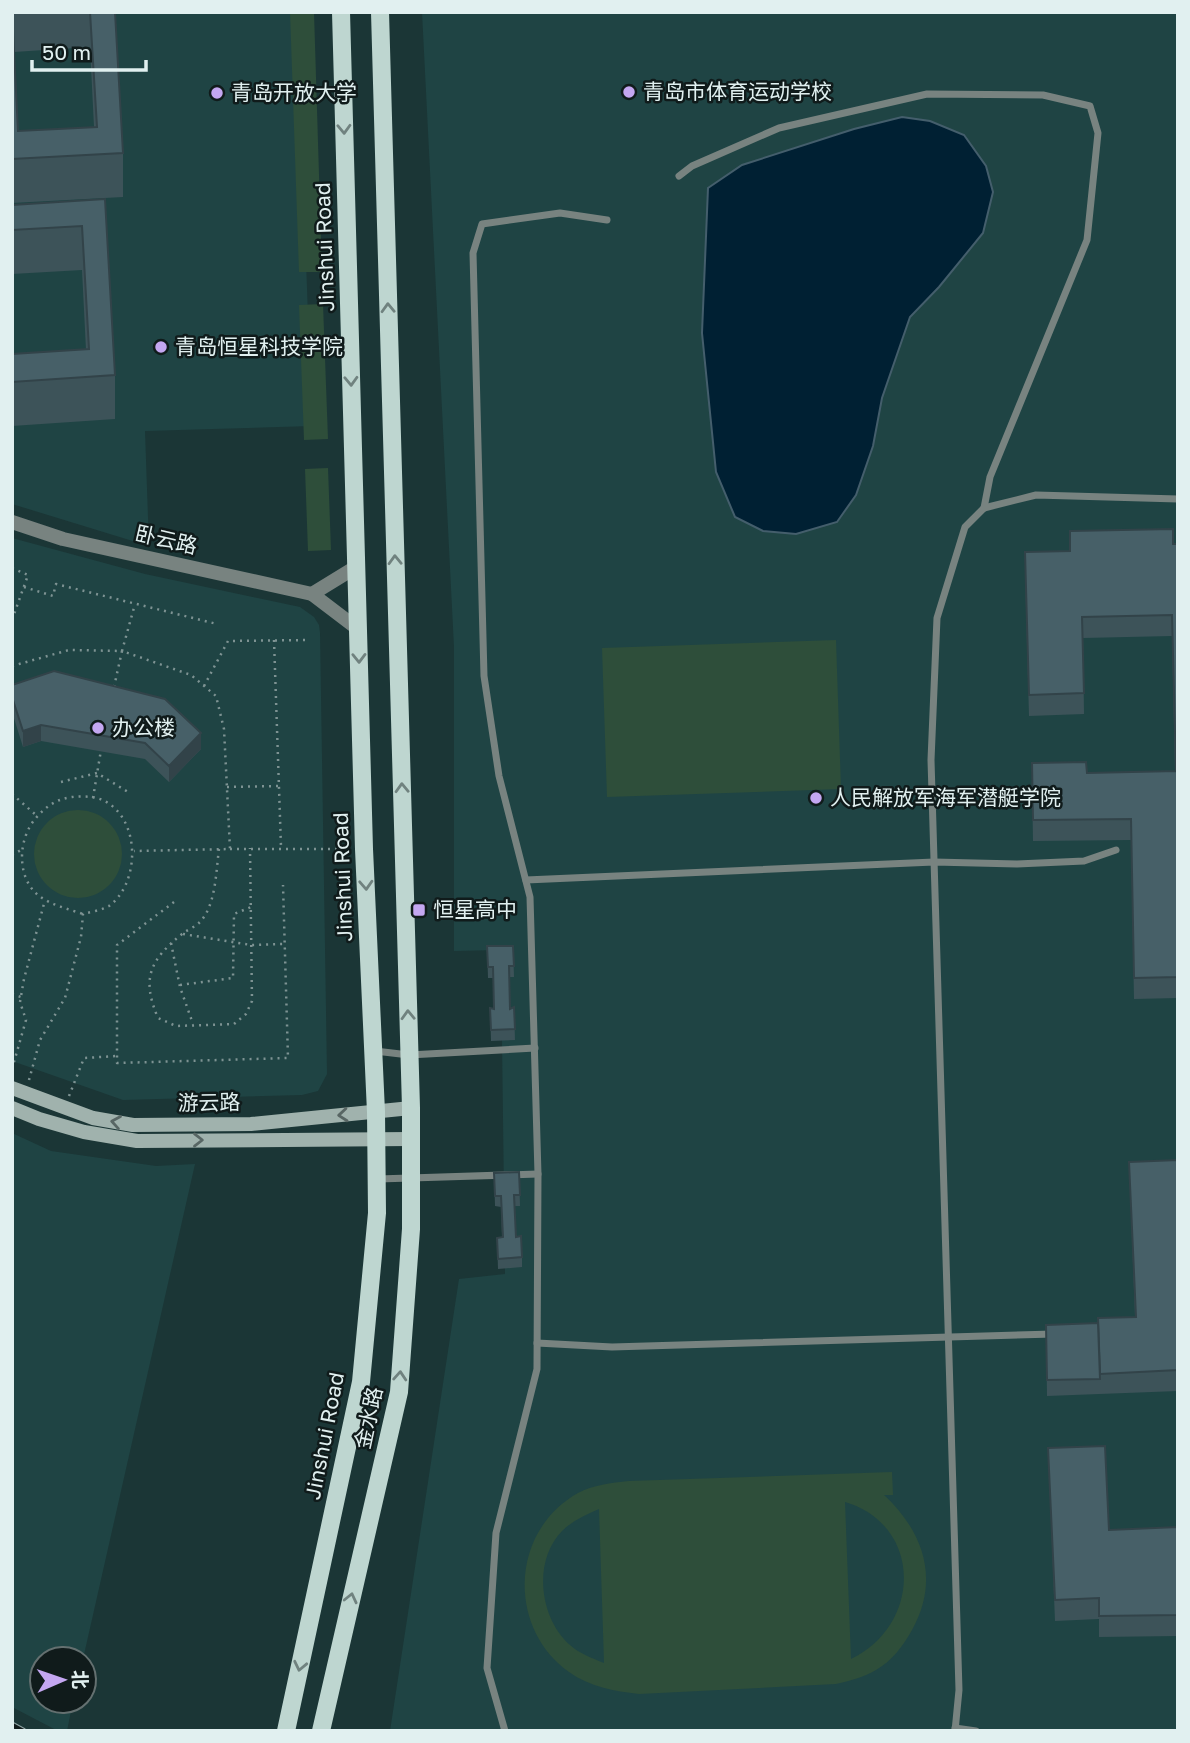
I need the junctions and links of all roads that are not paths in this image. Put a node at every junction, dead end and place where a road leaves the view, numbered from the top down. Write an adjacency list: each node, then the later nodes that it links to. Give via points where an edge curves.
1 (341, 12): 8 (main road, Jinshui Road, one-way to 8)
2 (380, 12): 16 (main road, one-way to 2)
3 (678, 176): 6 (lane, via 779,128 927,94 1043,95 1090,106 1098,133 1087,240 990,477)
4 (607, 220): 13 (lane, via 560,213 482,224 474,253 484,676 499,776)
5 (1178, 499): 6 (lane, via 1036,495)
6 (984, 509): 12 (lane, via 965,527 937,618 931,760)
7 (12, 522): 9 (street, 卧云路, via 63,539)
8 (356, 567): 9 (street); 10 (main road, Jinshui Road)
9 (312, 594): 10 (street, 卧云路)
10 (358, 629): 15 (main road, Jinshui Road, one-way to 15)
11 (1116, 850): 12 (lane, via 1084,861)
12 (934, 862): 13 (lane); 27 (lane)
13 (526, 880): 14 (lane)
14 (535, 1048): 16 (lane); 23 (lane)
15 (373, 1051): 16 (lane); 20 (main road, Jinshui Road)
16 (409, 1055): 19 (main road)
17 (19, 1091): 20 (main road, 游云路, one-way to 17, via 251,1124 133,1125 93,1118)
18 (12, 1108): 21 (main road, 游云路, one-way to 21, via 84,1132 137,1141)
19 (411, 1108): 20 (main road, 游云路); 22 (main road, 金水路)
20 (376, 1112): 21 (main road, Jinshui Road)
21 (377, 1139): 22 (main road, 游云路); 24 (main road, Jinshui Road)
22 (411, 1139): 25 (main road, 金水路)
23 (538, 1174): 25 (lane); 28 (lane)
24 (377, 1179): 25 (lane); 30 (main road, Jinshui Road, one-way to 30, via 361,1382)
25 (411, 1179): 31 (main road, 金水路, one-way to 25, via 399,1392)
26 (1069, 1334): 27 (lane)
27 (948, 1336): 28 (lane, via 612,1348); 29 (lane, via 958,1690)
28 (537, 1343): 32 (lane, via 537,1370 496,1533 486,1668)
29 (955, 1729): 33 (lane)
30 (286, 1731)
31 (321, 1731)
32 (505, 1731)
33 (976, 1731)

